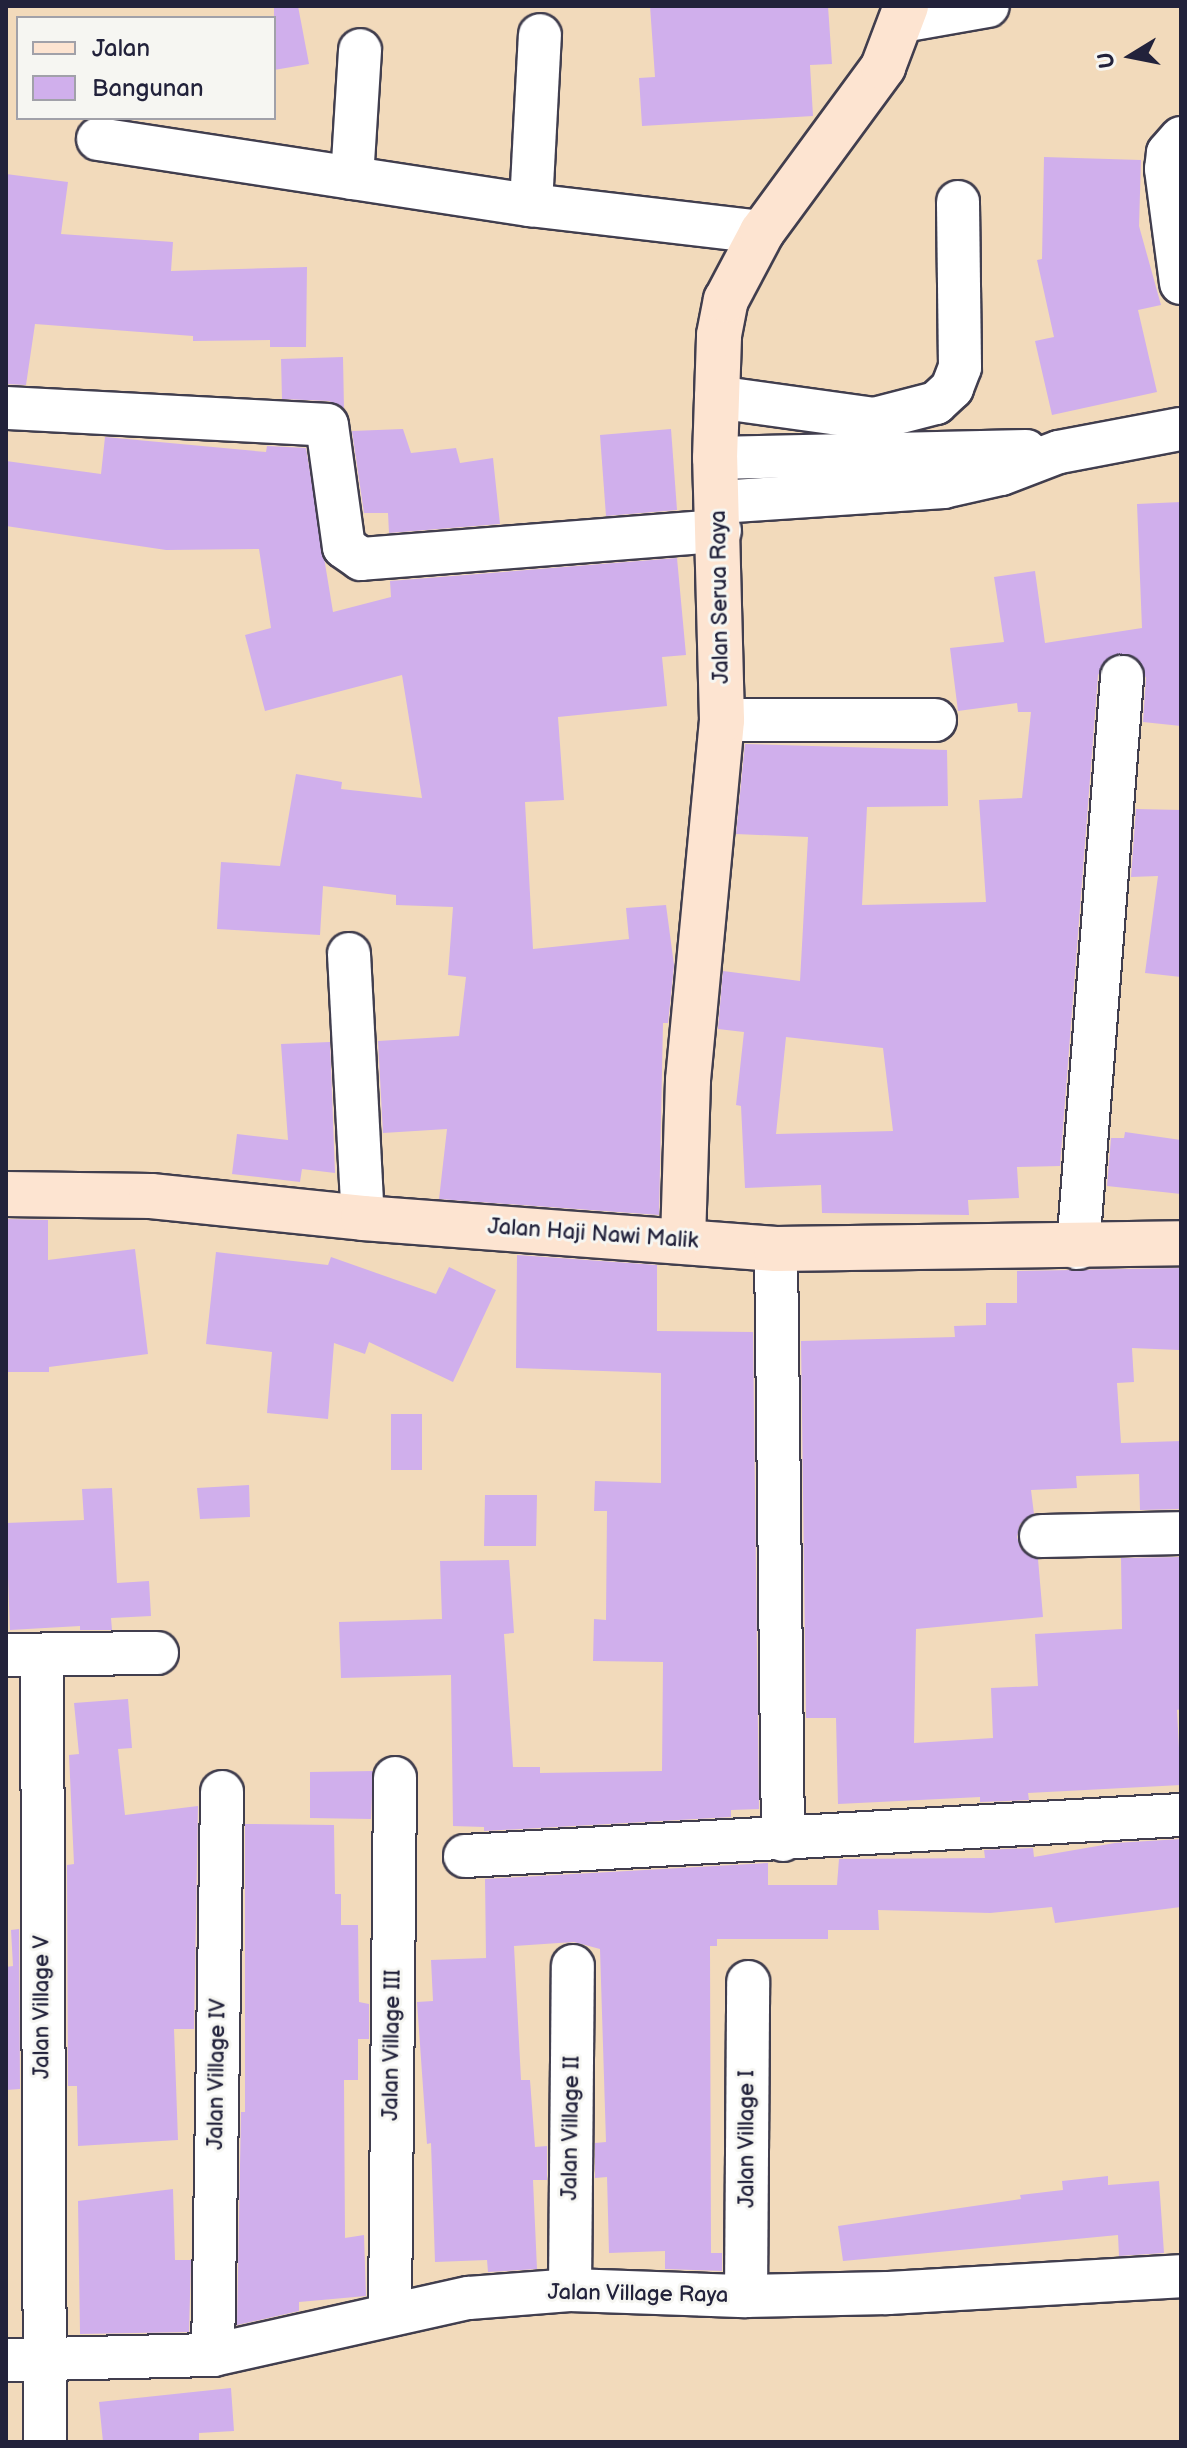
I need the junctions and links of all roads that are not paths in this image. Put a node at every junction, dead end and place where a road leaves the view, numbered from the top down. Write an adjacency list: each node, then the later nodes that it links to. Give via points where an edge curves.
1 (988, 6): 2 (street)
2 (904, 13): 10 (main road, Jalan Serua Raya, via 883,67)
3 (540, 35): 9 (street)
4 (360, 50): 7 (street)
5 (1181, 138): 11 (street, via 1168,153 1166,169)
6 (98, 139): 7 (street)
7 (352, 178): 9 (street)
8 (958, 202): 12 (street, via 960,367 952,388 936,403 874,419)
9 (531, 205): 10 (street)
10 (762, 232): 12 (main road, Jalan Serua Raya, via 726,300)
11 (1181, 283)
12 (716, 397): 15 (main road, Jalan Serua Raya)
13 (6, 408): 17 (street, via 327,425 344,547 361,559)
14 (1181, 429): 16 (street)
15 (715, 458): 16 (street); 17 (main road, Jalan Serua Raya)
16 (941, 469): 17 (street)
17 (719, 517): 19 (main road, Jalan Serua Raya)
18 (1122, 677): 26 (street)
19 (722, 720): 20 (street); 24 (main road, Jalan Serua Raya, via 688,1080)
20 (935, 720)
21 (349, 954): 23 (street)
22 (6, 1194): 23 (main road, Jalan Haji Nawi Malik, via 151,1196)
23 (363, 1218): 24 (main road, Jalan Haji Nawi Malik)
24 (683, 1240): 27 (main road, Jalan Haji Nawi Malik)
25 (1181, 1243): 26 (main road, Jalan Haji Nawi Malik)
26 (1078, 1248): 27 (main road, Jalan Haji Nawi Malik)
27 (776, 1249): 35 (street)
28 (1181, 1533): 29 (street)
29 (1041, 1536)
30 (157, 1653): 31 (street)
31 (24, 1655): 44 (street, Jalan Village V)
32 (395, 1778): 42 (street, Jalan Village III)
33 (222, 1792): 43 (street, Jalan Village IV)
34 (1181, 1815): 35 (street)
35 (783, 1840): 36 (street)
36 (465, 1856)
37 (573, 1966): 40 (street, Jalan Village II)
38 (748, 1982): 41 (street, Jalan Village I)
39 (1181, 2276): 41 (street, Jalan Village Raya, via 1047,2287)
40 (570, 2290): 41 (street, Jalan Village Raya); 42 (street, Jalan Village Raya, via 469,2298)
41 (746, 2296)
42 (390, 2313): 43 (street, Jalan Village Raya)
43 (213, 2355): 44 (street, Jalan Village Raya)
44 (24, 2360): 45 (street, Jalan Village V)
45 (45, 2442)

